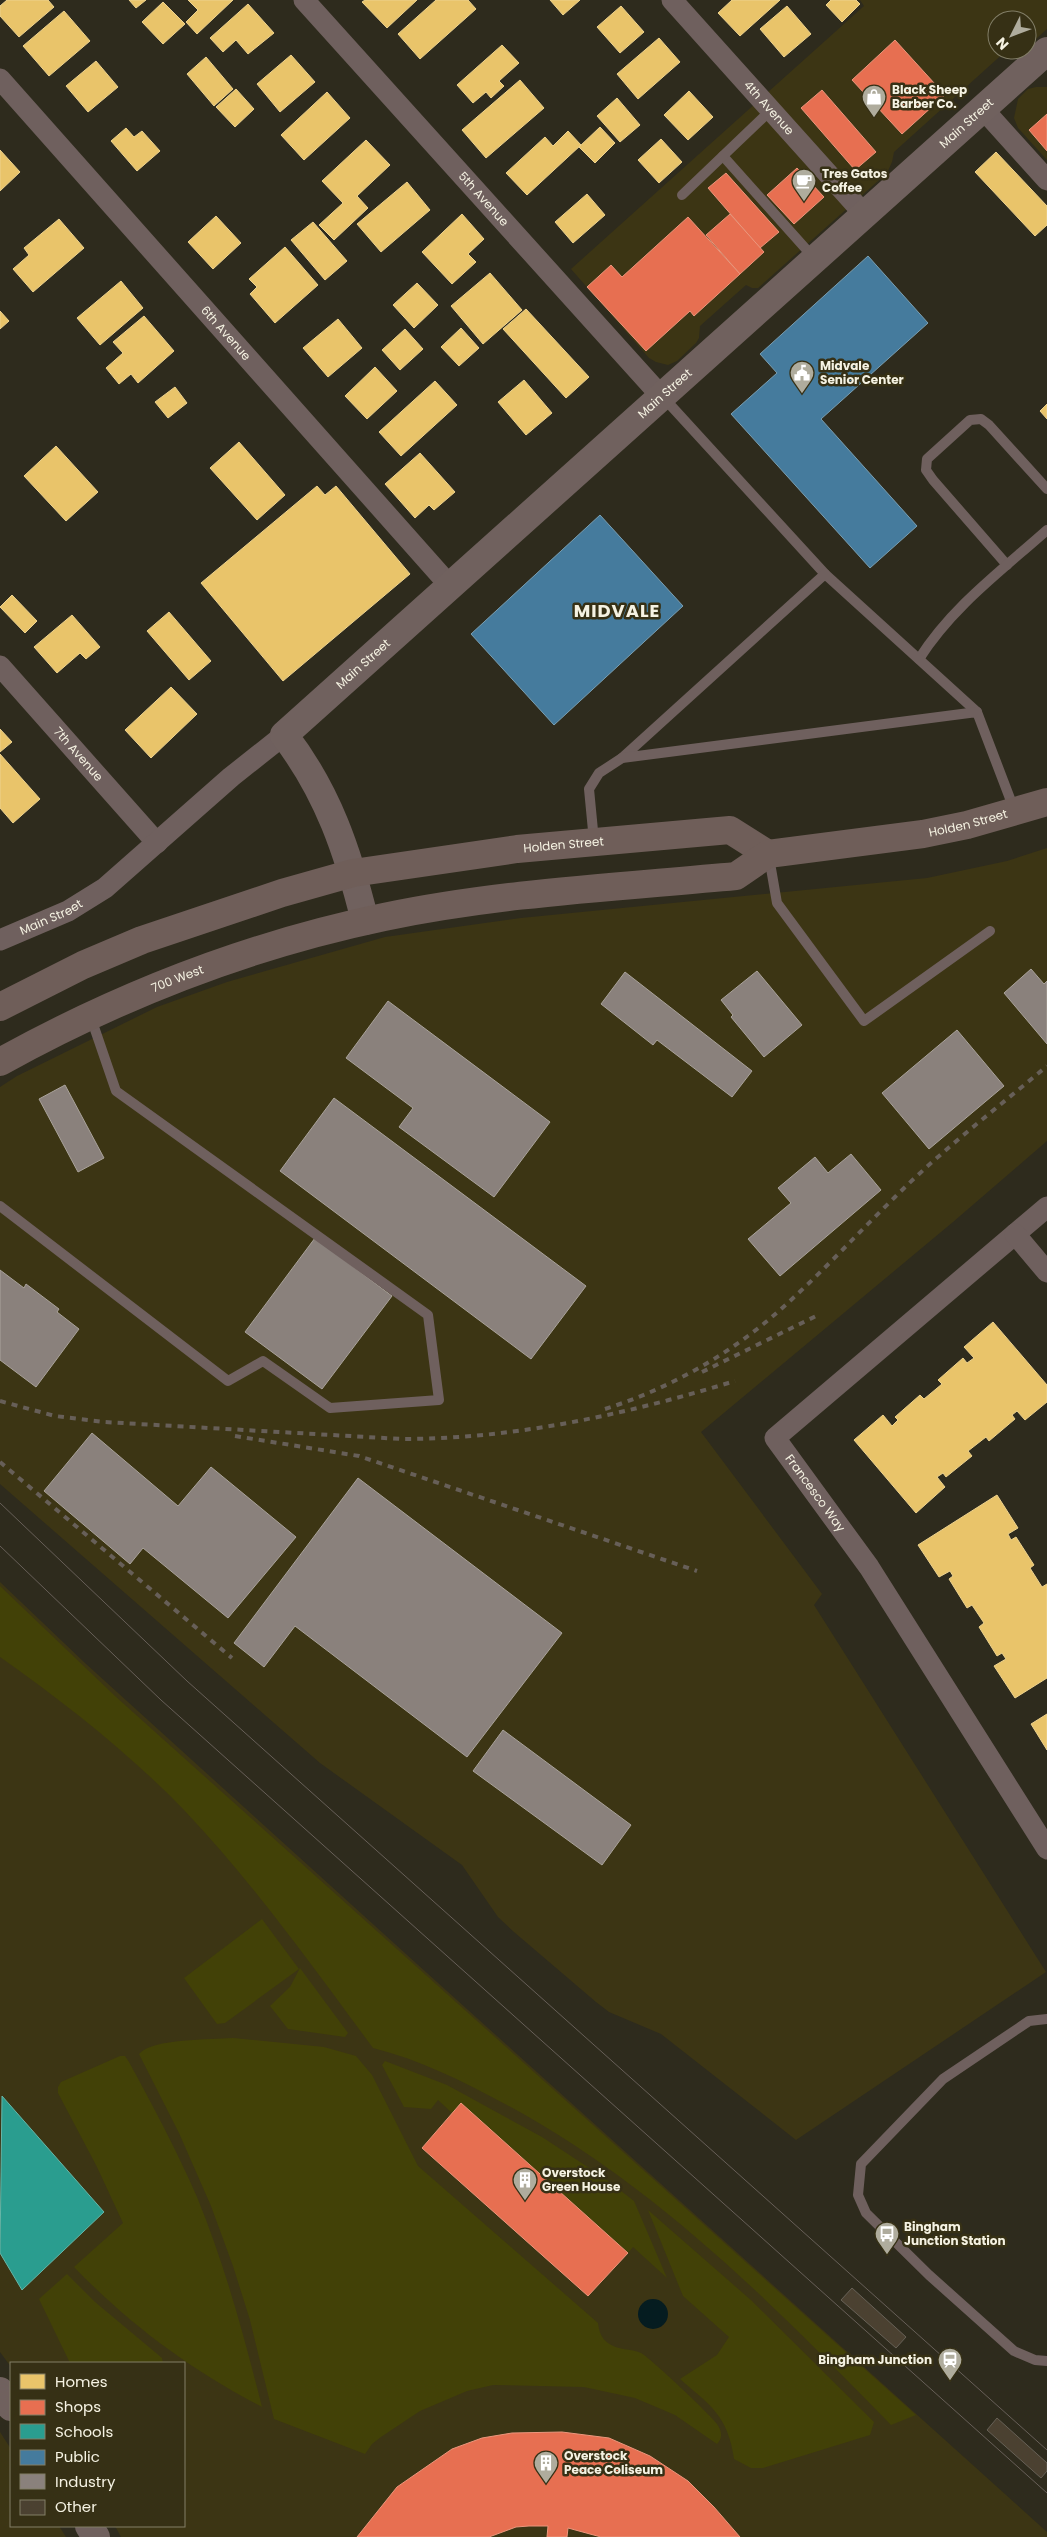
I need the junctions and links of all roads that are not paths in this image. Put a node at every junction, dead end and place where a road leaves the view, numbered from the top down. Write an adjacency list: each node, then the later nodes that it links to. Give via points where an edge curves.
1 (304, 0): 12 (street, 5th Avenue)
2 (672, 0): 6 (street, 4th Avenue)
3 (1047, 51): 5 (street, Main Street)
4 (0, 79): 17 (street, 6th Avenue)
5 (983, 109): 8 (street); 10 (street, Main Street)
6 (771, 110): 7 (lane); 10 (street, 4th Avenue)
7 (723, 156): 9 (lane); 11 (lane)
8 (1047, 180)
9 (682, 195)
10 (865, 215): 11 (street, Main Street)
11 (815, 260): 12 (street, Main Street)
12 (662, 396): 16 (lane); 17 (street, Main Street)
13 (1047, 489): 15 (lane, via 981,419 970,420 927,459 926,470 933,480)
14 (1047, 530): 15 (lane)
15 (1007, 565): 18 (lane, via 958,608 936,632)
16 (825, 574): 18 (lane); 22 (lane)
17 (451, 587): 21 (street, Main Street)
18 (919, 660): 20 (lane)
19 (0, 666): 25 (street, 7th Avenue)
20 (978, 712): 22 (lane); 24 (lane)
21 (284, 735): 25 (street, Main Street); 28 (street, via 305,762 323,796)
22 (622, 758): 26 (lane, via 599,773 589,789)
23 (1047, 802): 24 (main road, Holden Street)
24 (1015, 813): 27 (main road, Holden Street, via 923,834)
25 (157, 842): 31 (street, Main Street, via 98,892 68,911)
26 (594, 842): 27 (main road, Holden Street, via 730,830); 28 (main road, Holden Street, via 517,849)
27 (768, 854): 29 (main road, Holden Street, via 736,876 471,902); 30 (lane, via 777,903 864,1020)
28 (353, 873): 29 (street); 32 (main road, via 142,940 83,965)
29 (366, 921): 33 (main road, 700 West, via 199,970)
30 (990, 931)
31 (0, 940)
32 (0, 1007)
33 (90, 1016): 34 (main road, 700 West); 35 (lane, via 116,1091 428,1315 439,1400 330,1408 263,1361 228,1381)
34 (0, 1062)
35 (0, 1206)
36 (1047, 1207): 37 (street, Francesco Way)
37 (1015, 1234): 38 (street); 39 (street, Francesco Way, via 775,1438 869,1567)
38 (1047, 1272)
39 (1047, 1849)
40 (1047, 2019): 41 (lane, via 1029,2021 943,2079 861,2164 858,2180 858,2195 866,2213 929,2275 1014,2351 1035,2360)
41 (1047, 2361)
42 (0, 2391): 43 (street)
43 (10, 2406)

